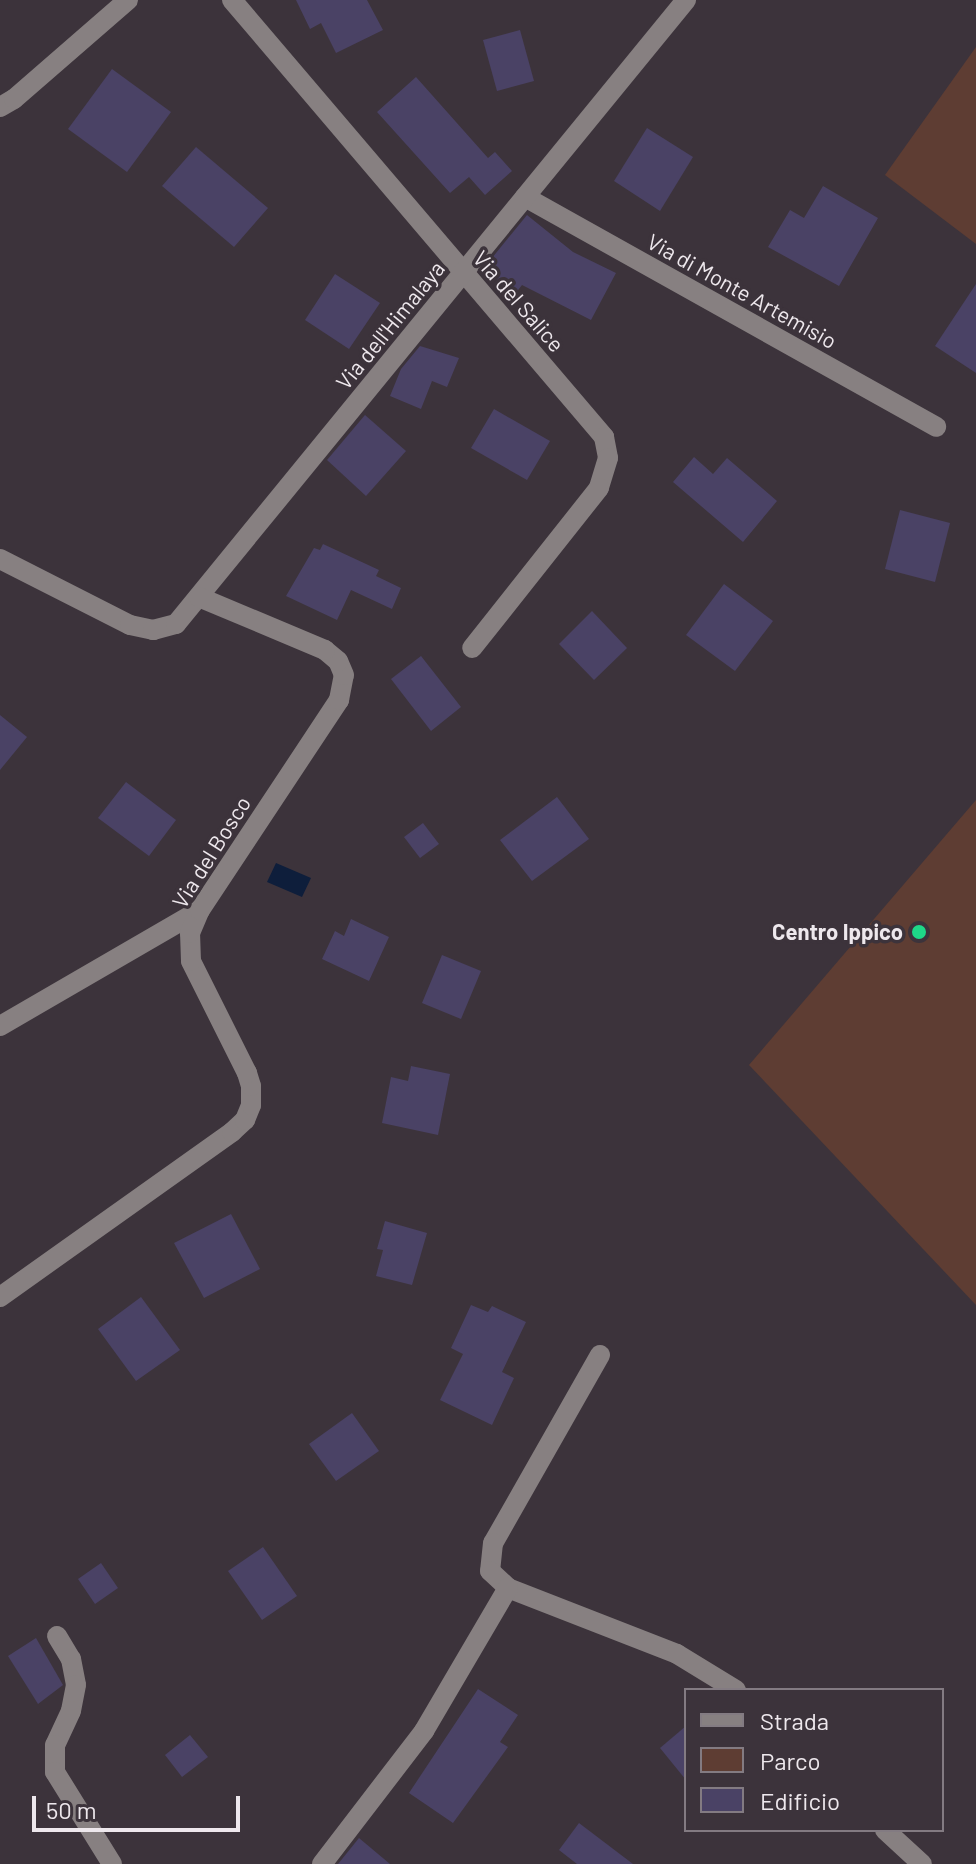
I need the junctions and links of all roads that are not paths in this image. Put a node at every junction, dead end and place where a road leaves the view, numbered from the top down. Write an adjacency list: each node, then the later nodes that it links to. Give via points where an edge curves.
1 (128, 0): 4 (street)
2 (232, 0): 6 (street, Via del Salice)
3 (686, 0): 5 (street, Via dell'Himalaya)
4 (0, 107)
5 (525, 197): 6 (street, Via dell'Himalaya); 7 (street, Via di Monte Artemisio)
6 (463, 273): 9 (street, Via dell'Himalaya); 10 (street, Via del Salice, via 592,421 604,437 608,458 595,494)
7 (936, 427)
8 (0, 559): 9 (street, Via dell'Himalaya, via 121,621 153,630 176,624)
9 (199, 597): 11 (street, Via del Bosco, via 325,650 344,675 339,700)
10 (472, 648)
11 (200, 910): 12 (street); 13 (street, Via del Bosco, via 190,933 191,961 250,1080 248,1114 232,1132)
12 (0, 1026)
13 (0, 1297)
14 (600, 1355): 15 (street, via 489,1553 490,1571)
15 (508, 1588): 17 (street, via 677,1654); 20 (street, via 424,1731)
16 (57, 1636): 19 (street, via 71,1659 76,1685 55,1745 55,1772)
17 (733, 1688)
18 (887, 1832): 21 (street)
19 (112, 1864)
20 (322, 1864)
21 (922, 1864)

